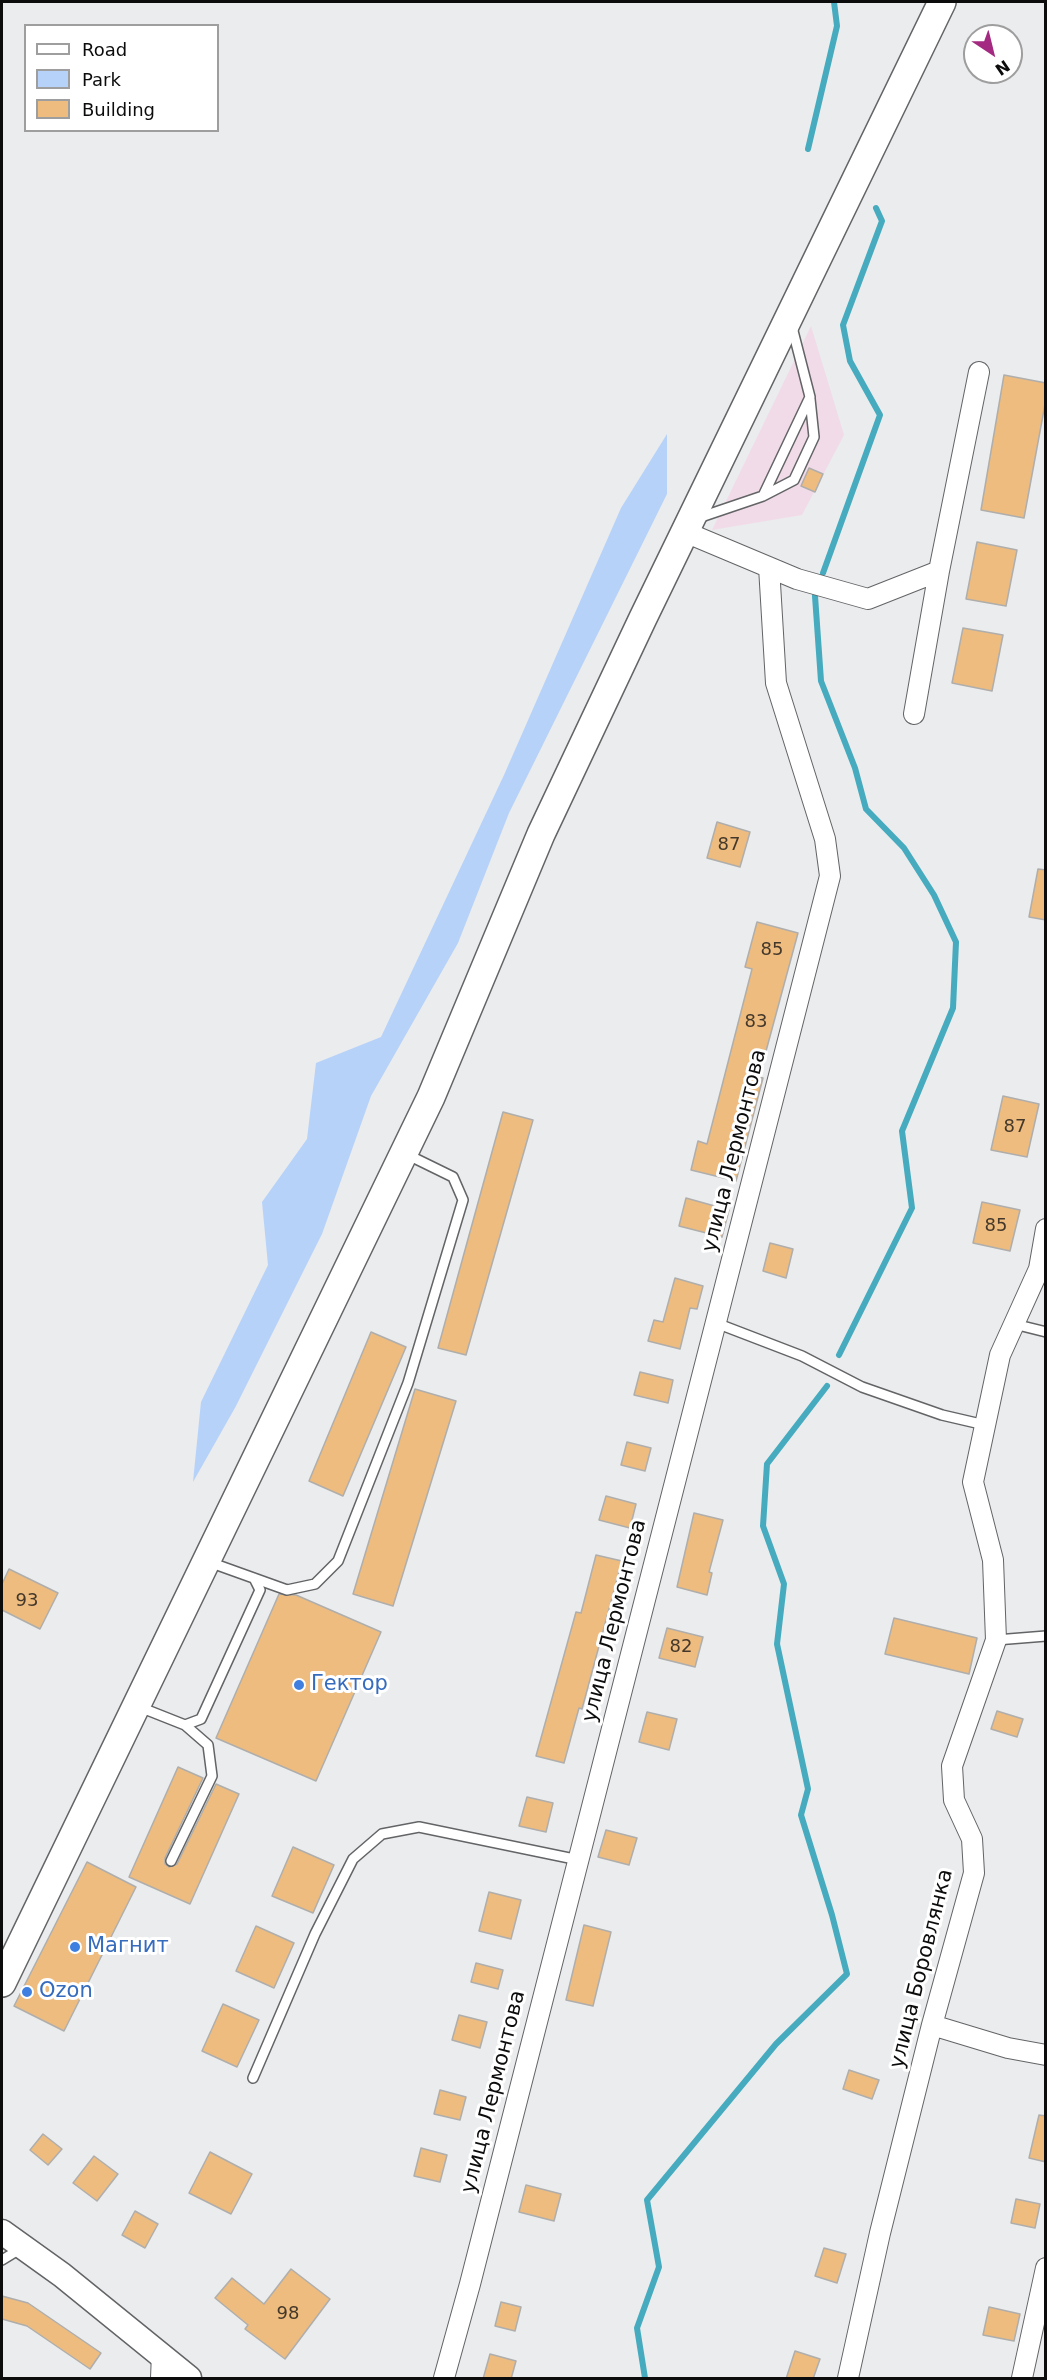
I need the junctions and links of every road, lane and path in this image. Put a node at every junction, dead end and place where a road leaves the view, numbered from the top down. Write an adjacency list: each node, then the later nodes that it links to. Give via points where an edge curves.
1 (942, 2): 2 (main road)
2 (790, 317): 4 (lane); 6 (main road)
3 (979, 372): 8 (street)
4 (810, 397): 5 (lane); 5 (lane, via 814,437 794,480)
5 (763, 496): 6 (lane)
6 (688, 526): 7 (street); 10 (main road, via 541,834)
7 (769, 567): 8 (street, via 868,599); 12 (street, улица Лермонтова, via 776,683 825,839 830,876)
8 (939, 571): 9 (street)
9 (914, 714)
10 (404, 1153): 16 (main road); 17 (lane, via 453,1177 463,1200 408,1383 338,1561 315,1584 287,1590)
11 (1046, 1229): 13 (street, улица Боровлянка, via 1039,1269)
12 (716, 1323): 15 (lane, via 802,1356 862,1387); 22 (street, улица Лермонтова)
13 (1014, 1324): 14 (lane); 15 (street, улица Боровлянка, via 1000,1355)
14 (1046, 1332)
15 (985, 1425): 19 (street, улица Боровлянка, via 973,1482 993,1560)
16 (205, 1561): 17 (lane); 20 (main road)
17 (254, 1578): 21 (lane, via 260,1590 201,1719)
18 (1046, 1635): 19 (lane)
19 (996, 1640): 25 (street, улица Боровлянка, via 952,1766 954,1800 972,1839 974,1873)
20 (135, 1705): 21 (lane); 24 (main road)
21 (185, 1725): 23 (lane, via 208,1744 212,1776)
22 (579, 1860): 27 (lane, via 419,1827 382,1834 353,1859 315,1934); 35 (street, улица Лермонтова)
23 (171, 1862)
24 (2, 1983)
25 (932, 2025): 26 (street); 36 (street, улица Боровлянка)
26 (1046, 2055)
27 (253, 2078)
28 (2, 2232): 29 (street)
29 (23, 2248): 30 (lane); 32 (street)
30 (2, 2260)
31 (1046, 2268): 37 (street)
32 (162, 2354): 33 (street); 34 (street)
33 (161, 2379)
34 (189, 2379)
35 (444, 2379)
36 (848, 2379)
37 (1022, 2379)

